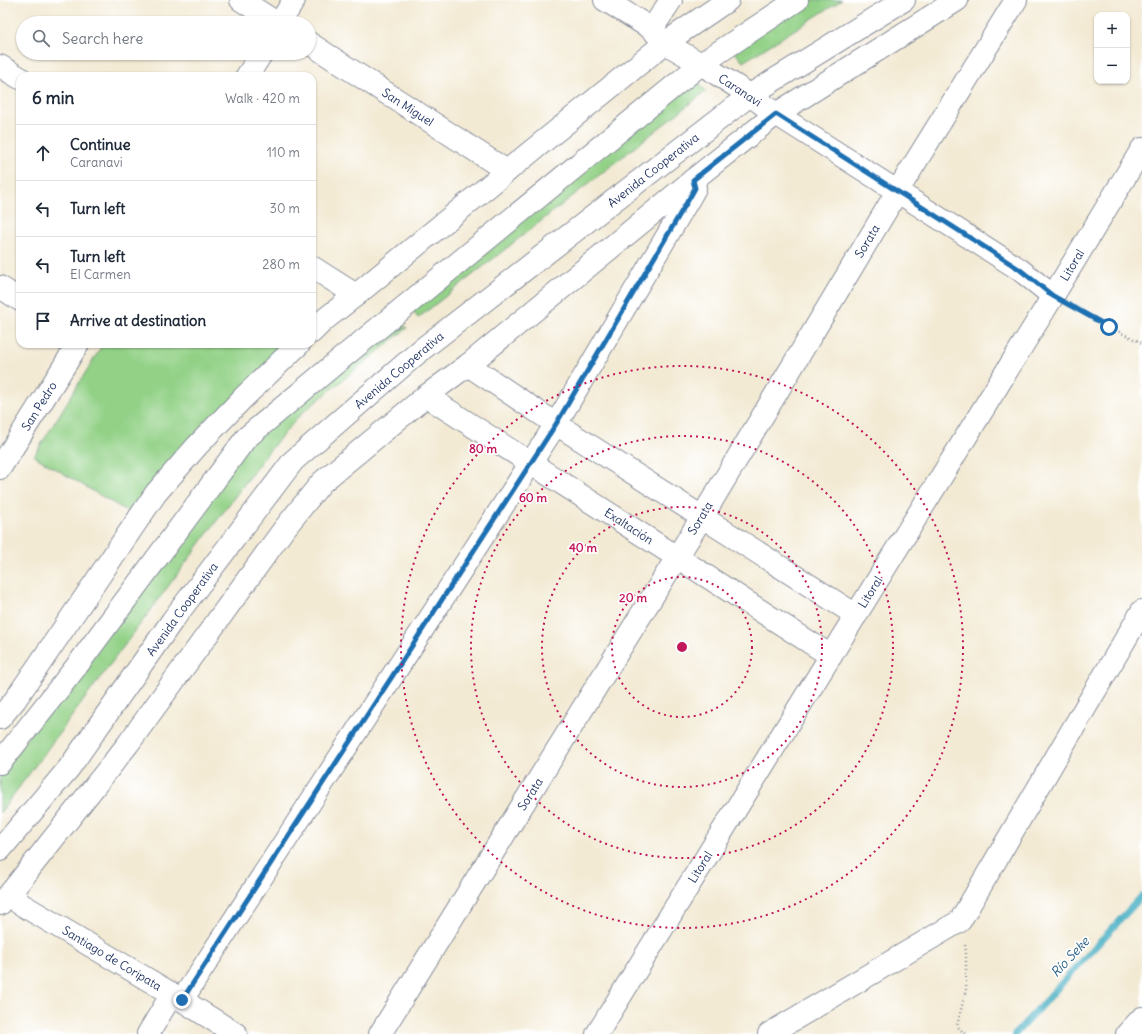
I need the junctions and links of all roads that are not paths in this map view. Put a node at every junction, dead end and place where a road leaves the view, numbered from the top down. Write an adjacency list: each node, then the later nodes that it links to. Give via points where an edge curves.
1 (241, 0): 10 (street)
2 (294, 0): 11 (street)
3 (604, 0): 12 (street, Caranavi)
4 (671, 0): 12 (street)
5 (728, 0): 12 (street)
6 (797, 0): 15 (street)
7 (904, 0): 19 (street, Avenida Cooperativa)
8 (957, 0): 20 (street)
9 (1016, 0): 24 (street, Sorata)
10 (267, 16)
11 (284, 16)
12 (659, 36): 15 (street, Caranavi); 22 (street)
13 (316, 48): 22 (street, San Miguel)
14 (257, 60): 17 (street)
15 (701, 64): 19 (street, Caranavi); 44 (street, via 246,438 76,667)
16 (0, 66): 18 (street)
17 (250, 72)
18 (16, 76)
19 (750, 95): 20 (street, Caranavi); 45 (street, Avenida Cooperativa, via 421,350 293,461 172,621 69,768)
20 (776, 114): 23 (street); 24 (street, Caranavi)
21 (1142, 149): 28 (street, Litoral)
22 (507, 171): 27 (street)
23 (693, 180): 33 (street); 35 (street, via 695,188 688,202)
24 (897, 192): 28 (street, Caranavi, via 1019,269); 38 (street, Sorata)
25 (316, 270): 27 (street)
26 (0, 287): 29 (street)
27 (356, 296): 30 (street)
28 (1053, 296): 41 (street, Litoral)
29 (16, 297)
30 (316, 328)
31 (75, 348): 37 (street, San Pedro)
32 (295, 348): 43 (street, via 197,446 156,493 15,700)
33 (468, 365): 34 (street); 35 (street)
34 (426, 396): 36 (street, Exaltación); 46 (street, via 322,482 128,744)
35 (556, 424): 36 (street); 38 (street)
36 (531, 462): 39 (street, Exaltación); 47 (street)
37 (0, 468)
38 (702, 517): 39 (street, Sorata); 41 (street)
39 (677, 557): 42 (street, Exaltación); 51 (street, Sorata)
40 (1142, 612): 53 (street, via 960,921)
41 (856, 615): 42 (street, Litoral)
42 (831, 656): 52 (street, Litoral)
43 (0, 718)
44 (0, 763)
45 (0, 850)
46 (6, 897): 47 (street, Santiago de Coripata)
47 (177, 997): 49 (street); 50 (street, Santiago de Coripata)
48 (1142, 1018): 54 (street)
49 (148, 1034)
50 (236, 1034)
51 (380, 1034)
52 (598, 1034)
53 (770, 1034)
54 (1127, 1034)

